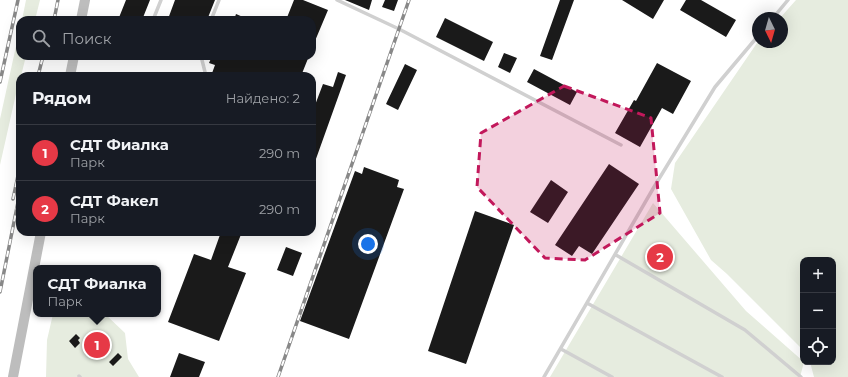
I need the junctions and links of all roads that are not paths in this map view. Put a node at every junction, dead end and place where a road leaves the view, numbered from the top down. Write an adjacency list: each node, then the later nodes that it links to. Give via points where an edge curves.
1 (85, 0): 7 (street)
2 (161, 0): 8 (lane)
3 (218, 0): 9 (lane)
4 (337, 0): 15 (lane, via 399,29)
5 (788, 0): 6 (lane)
6 (778, 12)
7 (82, 16)
8 (155, 16)
9 (212, 16)
10 (752, 43): 17 (lane, via 715,87)
11 (73, 60): 13 (street)
12 (202, 60): 14 (lane)
13 (71, 72)
14 (205, 72)
15 (621, 145)
16 (40, 236): 18 (street)
17 (616, 255): 20 (lane); 26 (lane, via 746,330)
18 (36, 265)
19 (33, 286): 22 (street)
20 (587, 303): 21 (lane); 25 (lane)
21 (561, 349): 23 (lane); 24 (lane)
22 (13, 377)
23 (544, 377)
24 (612, 377)
25 (722, 377)
26 (801, 377)

